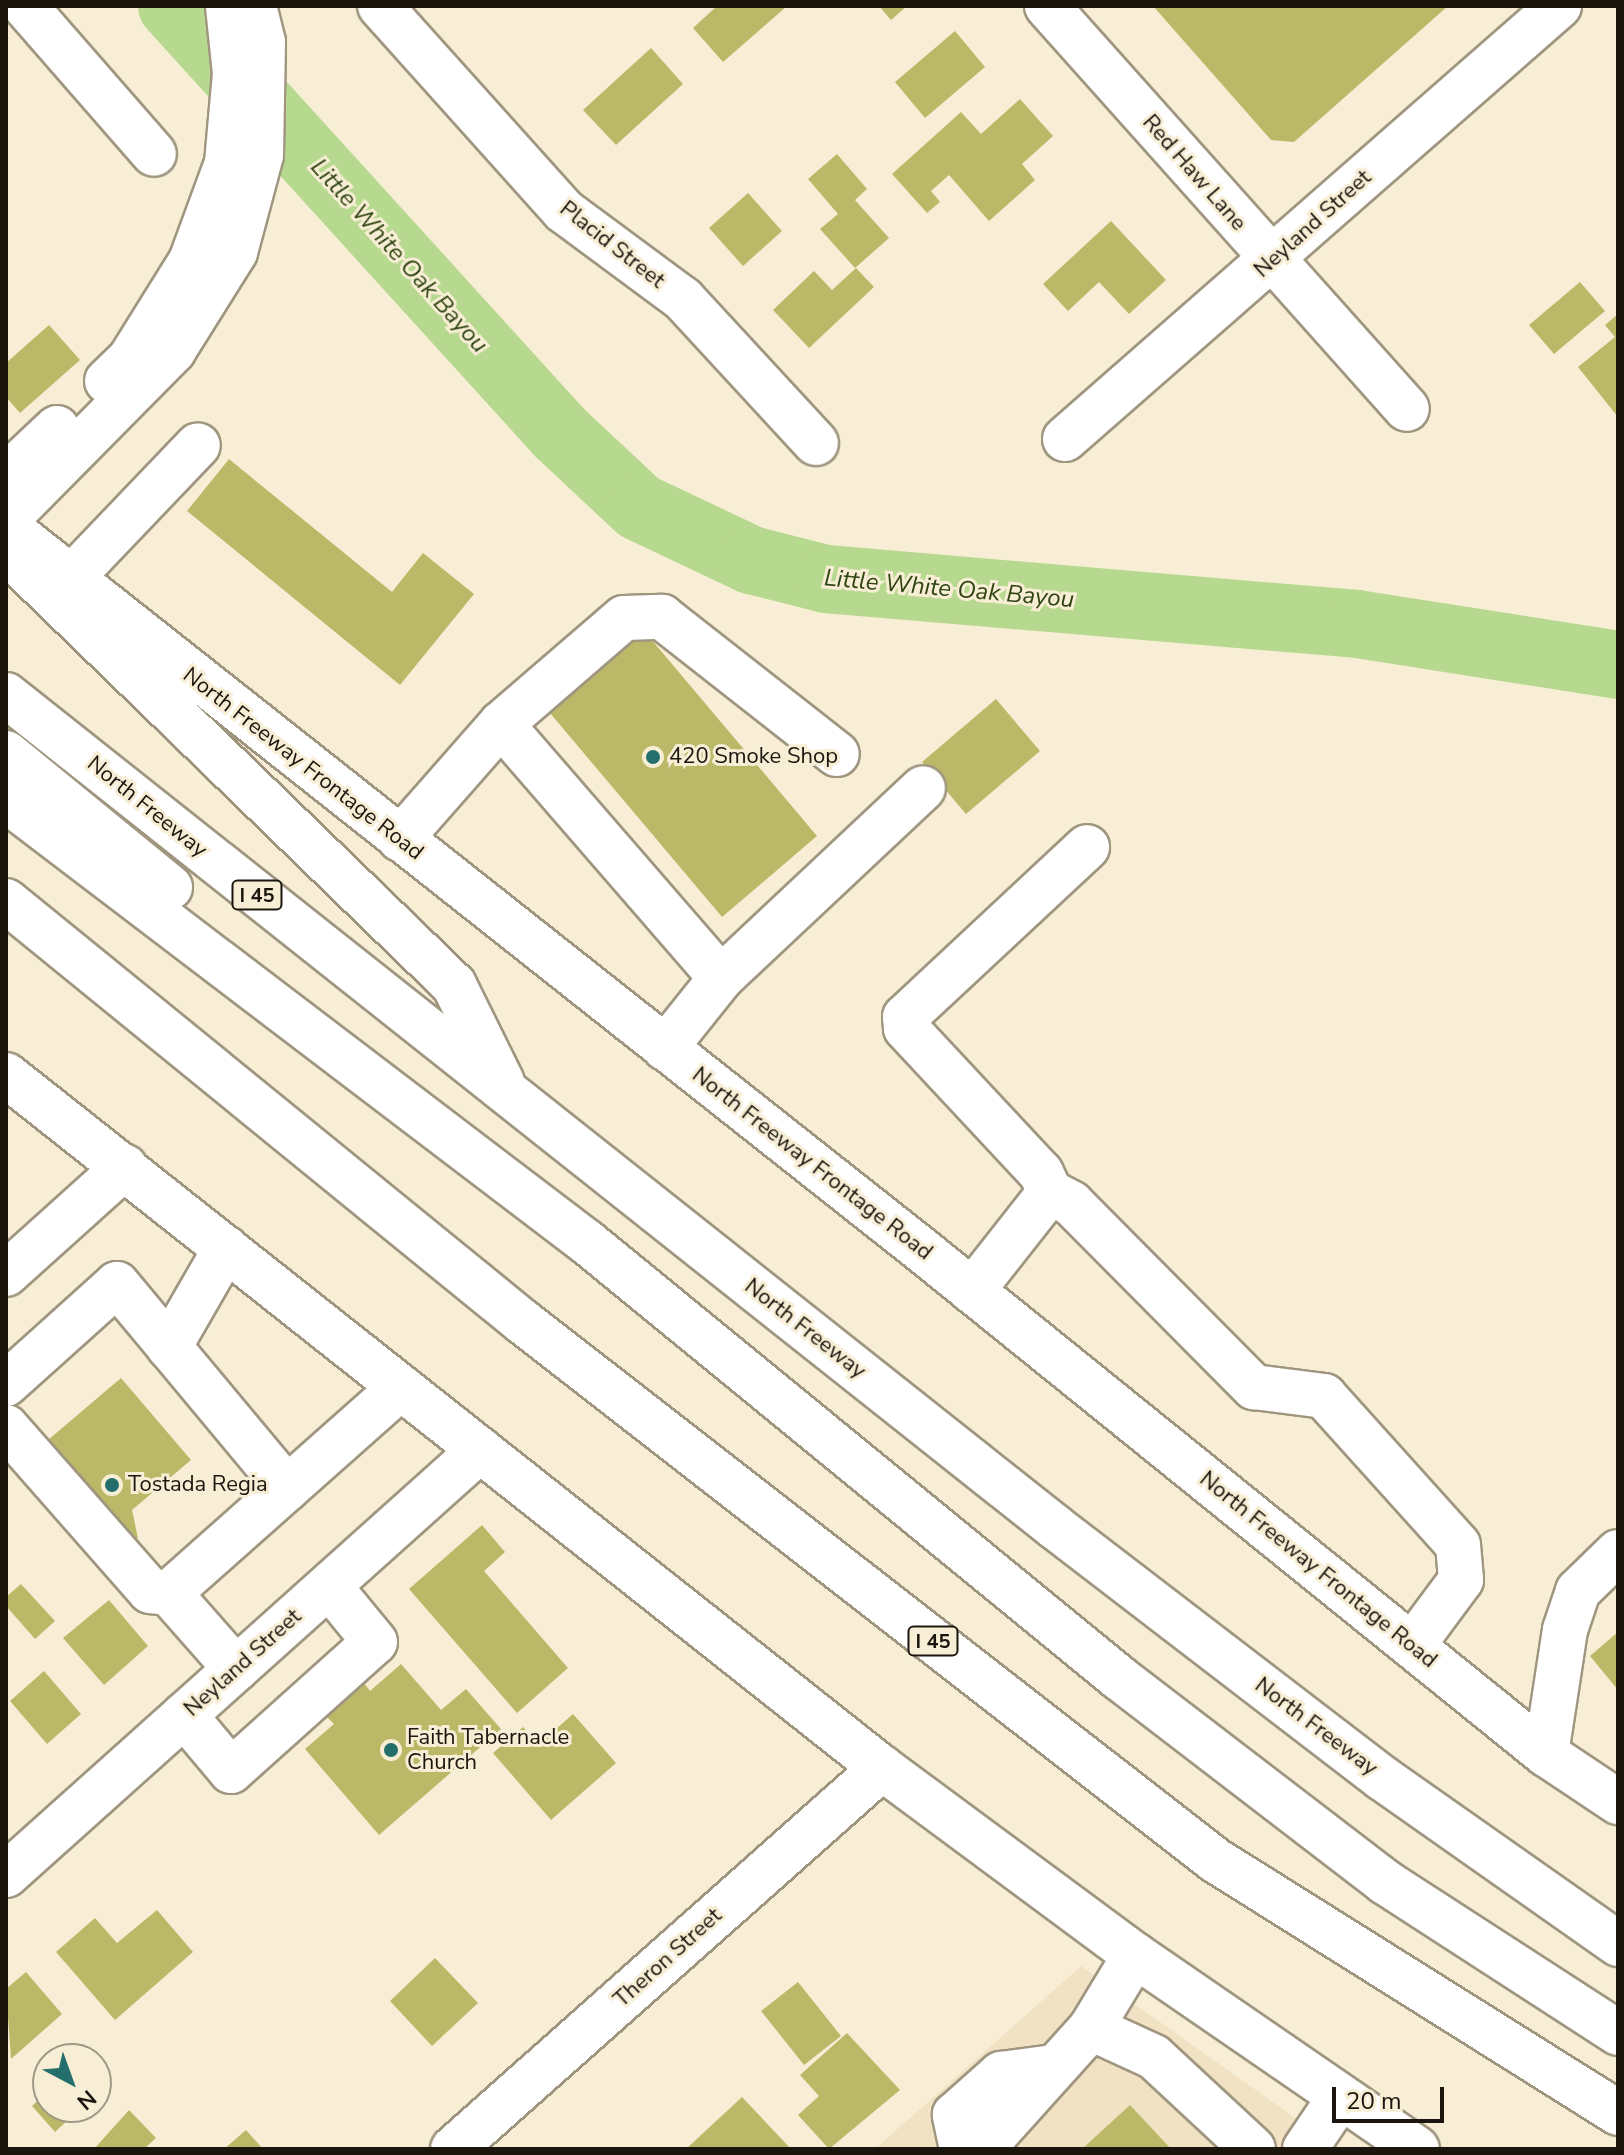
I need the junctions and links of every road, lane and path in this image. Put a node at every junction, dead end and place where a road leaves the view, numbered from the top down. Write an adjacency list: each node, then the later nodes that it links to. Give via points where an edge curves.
1 (23, 6): 7 (main road); 8 (main road)
2 (228, 6): 14 (main road, via 235,74 227,163 191,261 130,359)
3 (254, 6): 15 (main road, via 263,42 261,155 235,252 173,351)
4 (380, 6): 12 (main road, Placid Street, via 564,211 683,299)
5 (1047, 6): 9 (main road, Red Haw Lane)
6 (1559, 6): 9 (main road, Neyland Street)
7 (6, 19)
8 (154, 154)
9 (1272, 262): 10 (main road, Red Haw Lane); 11 (main road, Neyland Street)
10 (1407, 409)
11 (1065, 439)
12 (816, 443)
13 (198, 445): 17 (main road)
14 (6, 476)
15 (6, 523): 17 (main road, North Freeway Frontage Road)
16 (6, 551): 30 (main road, via 454,985)
17 (72, 577): 24 (main road, North Freeway Frontage Road)
18 (6, 695): 30 (main road, North Freeway / I 45)
19 (501, 724): 21 (main road, via 624,618 662,617); 24 (main road); 27 (main road)
20 (6, 753): 33 (main road, via 490,1139)
21 (837, 754)
22 (923, 788): 27 (main road)
23 (6, 800): 33 (main road)
24 (400, 839): 28 (main road, North Freeway Frontage Road)
25 (1087, 847): 32 (main road, via 905,1017 906,1028 1041,1173)
26 (6, 901): 59 (main road, I 45, via 523,1322 1215,1860)
27 (721, 978): 28 (main road)
28 (665, 1048): 36 (main road, North Freeway Frontage Road)
29 (6, 1075): 31 (main road)
30 (508, 1095): 53 (main road, North Freeway / I 45, via 1357,1759)
31 (125, 1167): 34 (main road); 35 (main road)
32 (1050, 1192): 36 (main road); 46 (main road, via 1071,1203 1254,1387 1324,1396 1458,1545 1463,1569)
33 (588, 1243): 56 (main road, via 1118,1677 1385,1882)
34 (226, 1248): 37 (main road); 39 (main road)
35 (6, 1274)
36 (972, 1291): 46 (main road, North Freeway Frontage Road)
37 (169, 1347): 38 (main road, via 117,1284); 42 (main road)
38 (6, 1384)
39 (401, 1387): 41 (main road); 42 (main road)
40 (6, 1427): 45 (main road, via 150,1591)
41 (480, 1450): 44 (main road, Neyland Street); 50 (main road)
42 (287, 1488): 45 (main road)
43 (1618, 1552): 49 (main road, via 1578,1591 1565,1630)
44 (329, 1586): 47 (main road, Neyland Street); 48 (main road, via 375,1642 231,1771)
45 (169, 1593): 47 (main road)
46 (1412, 1646): 49 (main road, North Freeway Frontage Road)
47 (236, 1669): 48 (main road, Neyland Street)
48 (184, 1715): 52 (main road, Neyland Street)
49 (1546, 1754): 51 (main road, North Freeway Frontage Road)
50 (882, 1768): 54 (main road); 60 (main road, Theron Street)
51 (1618, 1802)
52 (6, 1875)
53 (1618, 1944)
54 (1135, 1955): 55 (main road); 58 (main road)
55 (1091, 2028): 57 (main road); 63 (main road, via 1154,2057)
56 (1618, 2033)
57 (1054, 2067): 61 (main road, via 1001,2074 955,2115); 62 (main road)
58 (1338, 2100): 64 (main road); 65 (main road)
59 (1618, 2113)
60 (453, 2149)
61 (962, 2149)
62 (982, 2149)
63 (1253, 2149)
64 (1305, 2149)
65 (1417, 2149)

